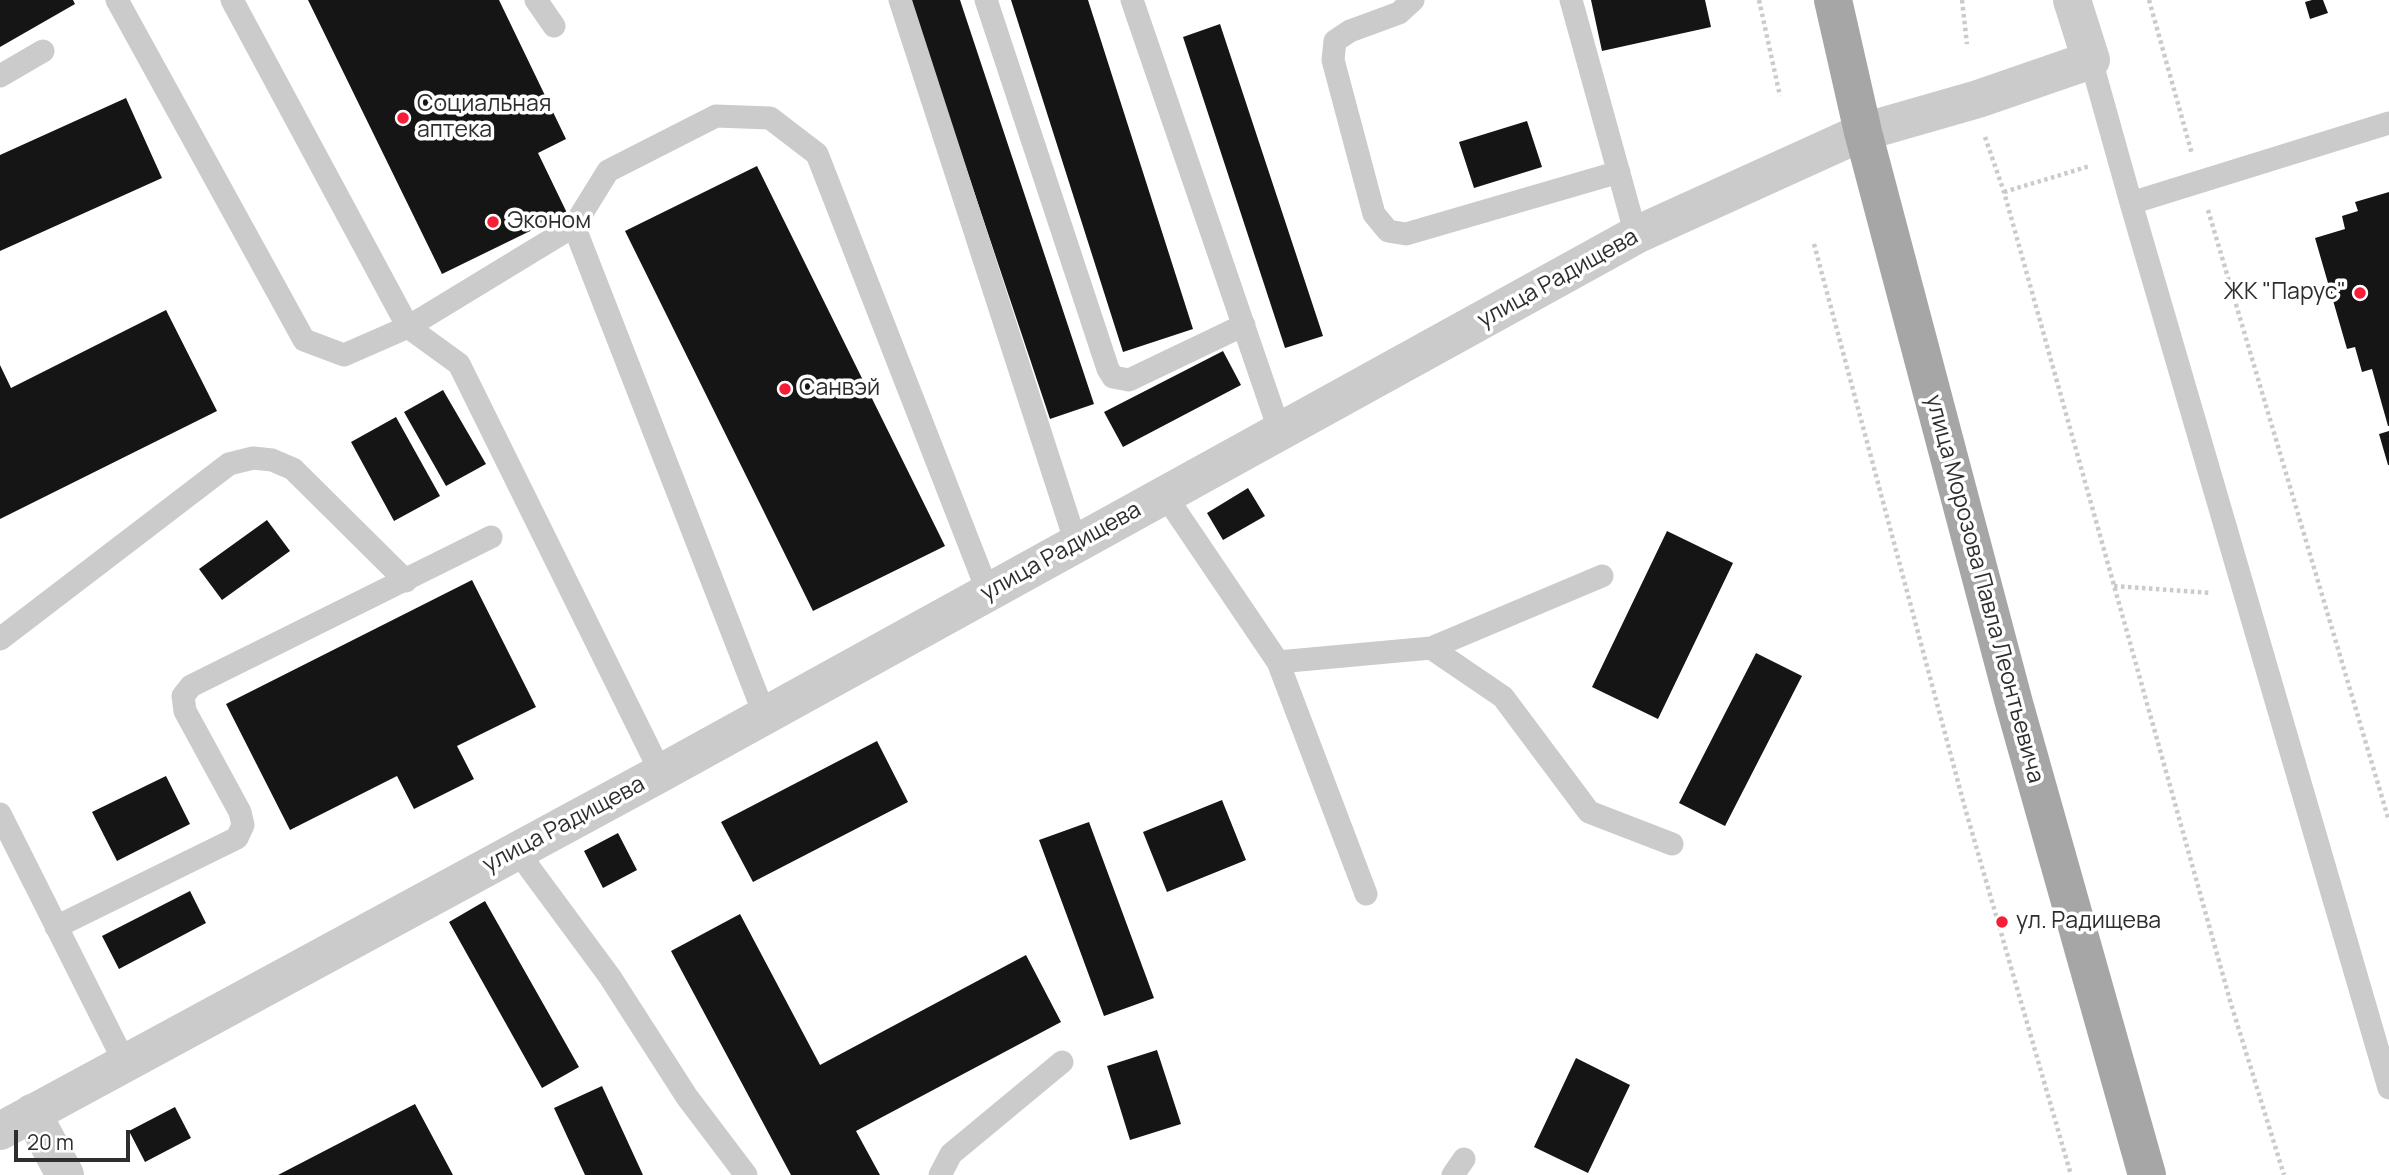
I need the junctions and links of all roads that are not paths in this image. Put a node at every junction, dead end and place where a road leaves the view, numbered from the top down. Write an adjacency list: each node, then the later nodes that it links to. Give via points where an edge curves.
1 (117, 0): 22 (lane, via 304,340 344,355)
2 (232, 0): 22 (lane)
3 (537, 0): 11 (lane)
4 (900, 0): 26 (lane)
5 (986, 0): 21 (lane, via 1113,377 1129,380)
6 (1132, 0): 21 (lane)
7 (1413, 0): 17 (lane, via 1398,13 1335,41 1333,60 1374,214 1388,231 1406,234)
8 (1571, 0): 17 (lane)
9 (1833, 0): 16 (main road, улица Морозова Павла Леонтьевича)
10 (2072, 0): 13 (street)
11 (554, 26)
12 (43, 51): 14 (lane)
13 (2091, 60): 16 (street, улица Радищева); 18 (lane)
14 (0, 76)
15 (2389, 123): 18 (lane)
16 (1863, 132): 20 (street, улица Радищева); 47 (main road, улица Морозова Павла Леонтьевича, via 2017,716)
17 (1619, 172): 20 (lane)
18 (2131, 203): 42 (lane)
19 (574, 226): 22 (lane); 29 (lane, via 608,171 716,116 770,117 817,154); 33 (lane)
20 (1636, 236): 23 (street, улица Радищева)
21 (1244, 325): 23 (lane)
22 (408, 327): 34 (lane, via 459,364)
23 (1280, 432): 24 (street, улица Радищева)
24 (1165, 495): 26 (street, улица Радищева); 32 (lane)
25 (491, 537): 28 (lane)
26 (1076, 544): 29 (street, улица Радищева)
27 (1602, 576): 31 (lane)
28 (406, 581): 30 (lane, via 293,469 253,458 229,464); 39 (lane, via 191,686 183,696 185,711 240,812 243,825 237,838)
29 (988, 592): 33 (street, улица Радищева)
30 (0, 639)
31 (1430, 648): 32 (lane); 36 (lane, via 1503,697 1589,812)
32 (1278, 662): 38 (lane)
33 (765, 716): 34 (street, улица Радищева)
34 (661, 773): 37 (street, улица Радищева)
35 (0, 814): 39 (lane)
36 (1672, 844)
37 (517, 851): 41 (street, улица Радищева); 45 (lane, via 610,976 687,1097)
38 (1366, 894)
39 (56, 927): 41 (lane)
40 (1062, 1062): 46 (lane, via 951,1154)
41 (125, 1063): 43 (street, улица Радищева)
42 (2389, 1088)
43 (16, 1122): 44 (street)
44 (65, 1175)
45 (746, 1175)
46 (940, 1175)
47 (2147, 1175)

